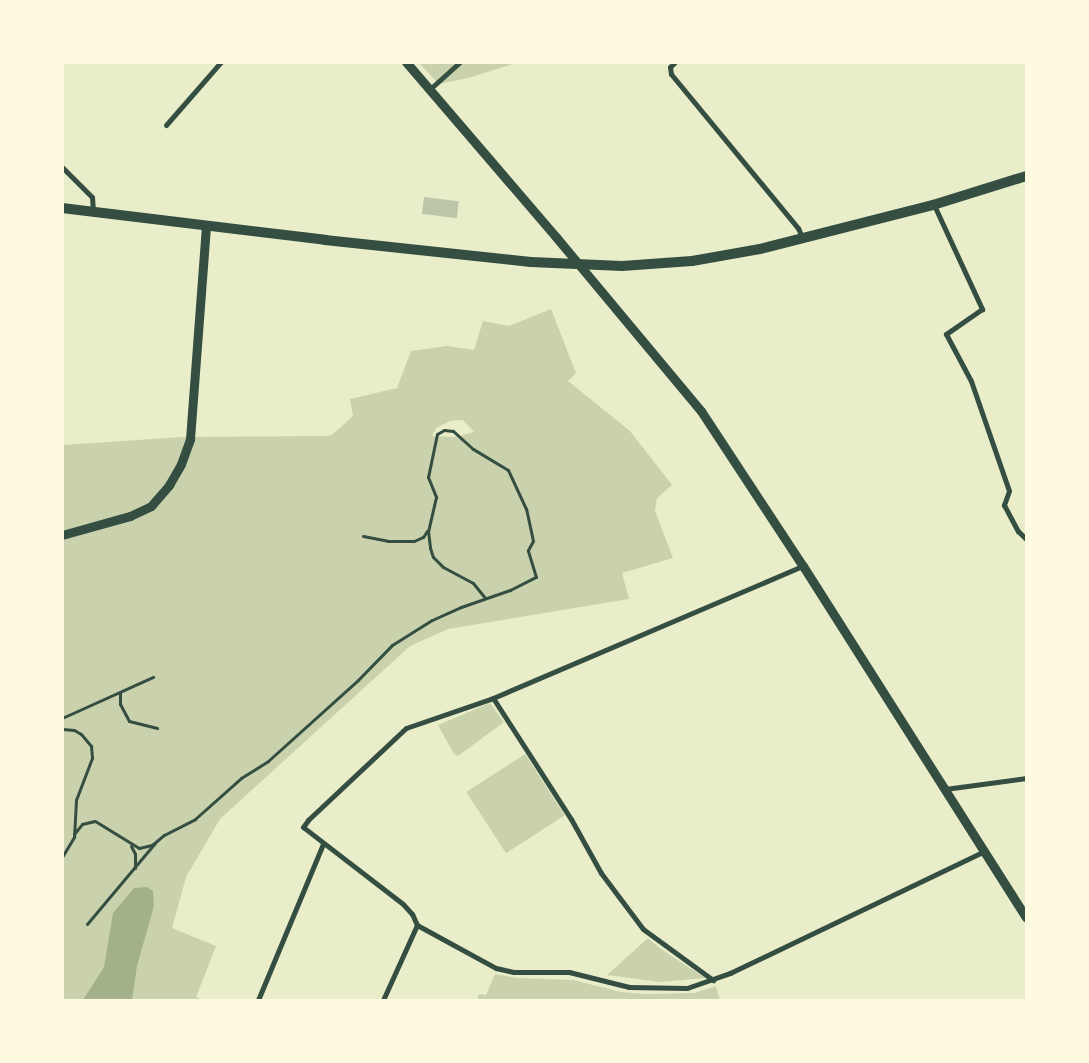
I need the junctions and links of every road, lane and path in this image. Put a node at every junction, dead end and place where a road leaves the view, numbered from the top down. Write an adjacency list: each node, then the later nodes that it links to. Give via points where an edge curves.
1 (221, 62): 6 (street)
2 (406, 62): 5 (street)
3 (460, 62): 5 (street)
4 (675, 62): 13 (street, via 670,67 671,74 798,228)
5 (430, 89): 14 (street)
6 (166, 125)
7 (62, 167): 11 (street, via 92,197)
8 (1026, 176): 9 (main road)
9 (934, 205): 13 (main road); 18 (street, via 982,309 946,334 970,381 1009,491 1004,505)
10 (62, 208): 11 (main road)
11 (93, 211): 12 (main road)
12 (206, 226): 14 (main road); 16 (street, via 190,439 181,464 151,506 130,516)
13 (803, 239): 14 (main road, via 692,261 622,266)
14 (579, 265): 19 (street, via 700,411)
15 (428, 531): 17 (lane, via 414,541); 20 (lane, via 433,557 443,567 472,583); 20 (lane, via 436,497 428,477 431,456 437,434 444,430 453,431 473,449 508,470 526,509 533,541 528,550 536,577)
16 (62, 535)
17 (362, 536)
18 (1026, 539)
19 (803, 566): 23 (street); 28 (street)
20 (485, 598): 30 (lane, via 432,620 392,644 358,680 268,762 242,778 195,819)
21 (152, 678): 22 (lane)
22 (120, 694): 24 (lane); 25 (lane, via 122,712 130,722)
23 (493, 698): 31 (street, via 406,728 308,820 303,827); 39 (street, via 571,819 601,873 643,930)
24 (62, 718)
25 (157, 728)
26 (62, 729): 29 (lane, via 82,734 91,746 92,758 76,800)
27 (1026, 778): 28 (street)
28 (945, 789): 33 (street)
29 (74, 834): 32 (lane, via 82,824 94,821); 34 (lane)
30 (157, 841): 32 (lane, via 146,848); 35 (lane)
31 (323, 844): 38 (street, via 403,904); 40 (street)
32 (131, 845): 35 (lane)
33 (985, 851): 36 (street); 39 (street)
34 (62, 858)
35 (135, 869): 37 (lane)
36 (1026, 917)
37 (86, 924)
38 (417, 925): 39 (street, via 496,968 514,972 569,972 629,987 687,988); 41 (street)
39 (713, 980)
40 (258, 1000)
41 (383, 1000)

